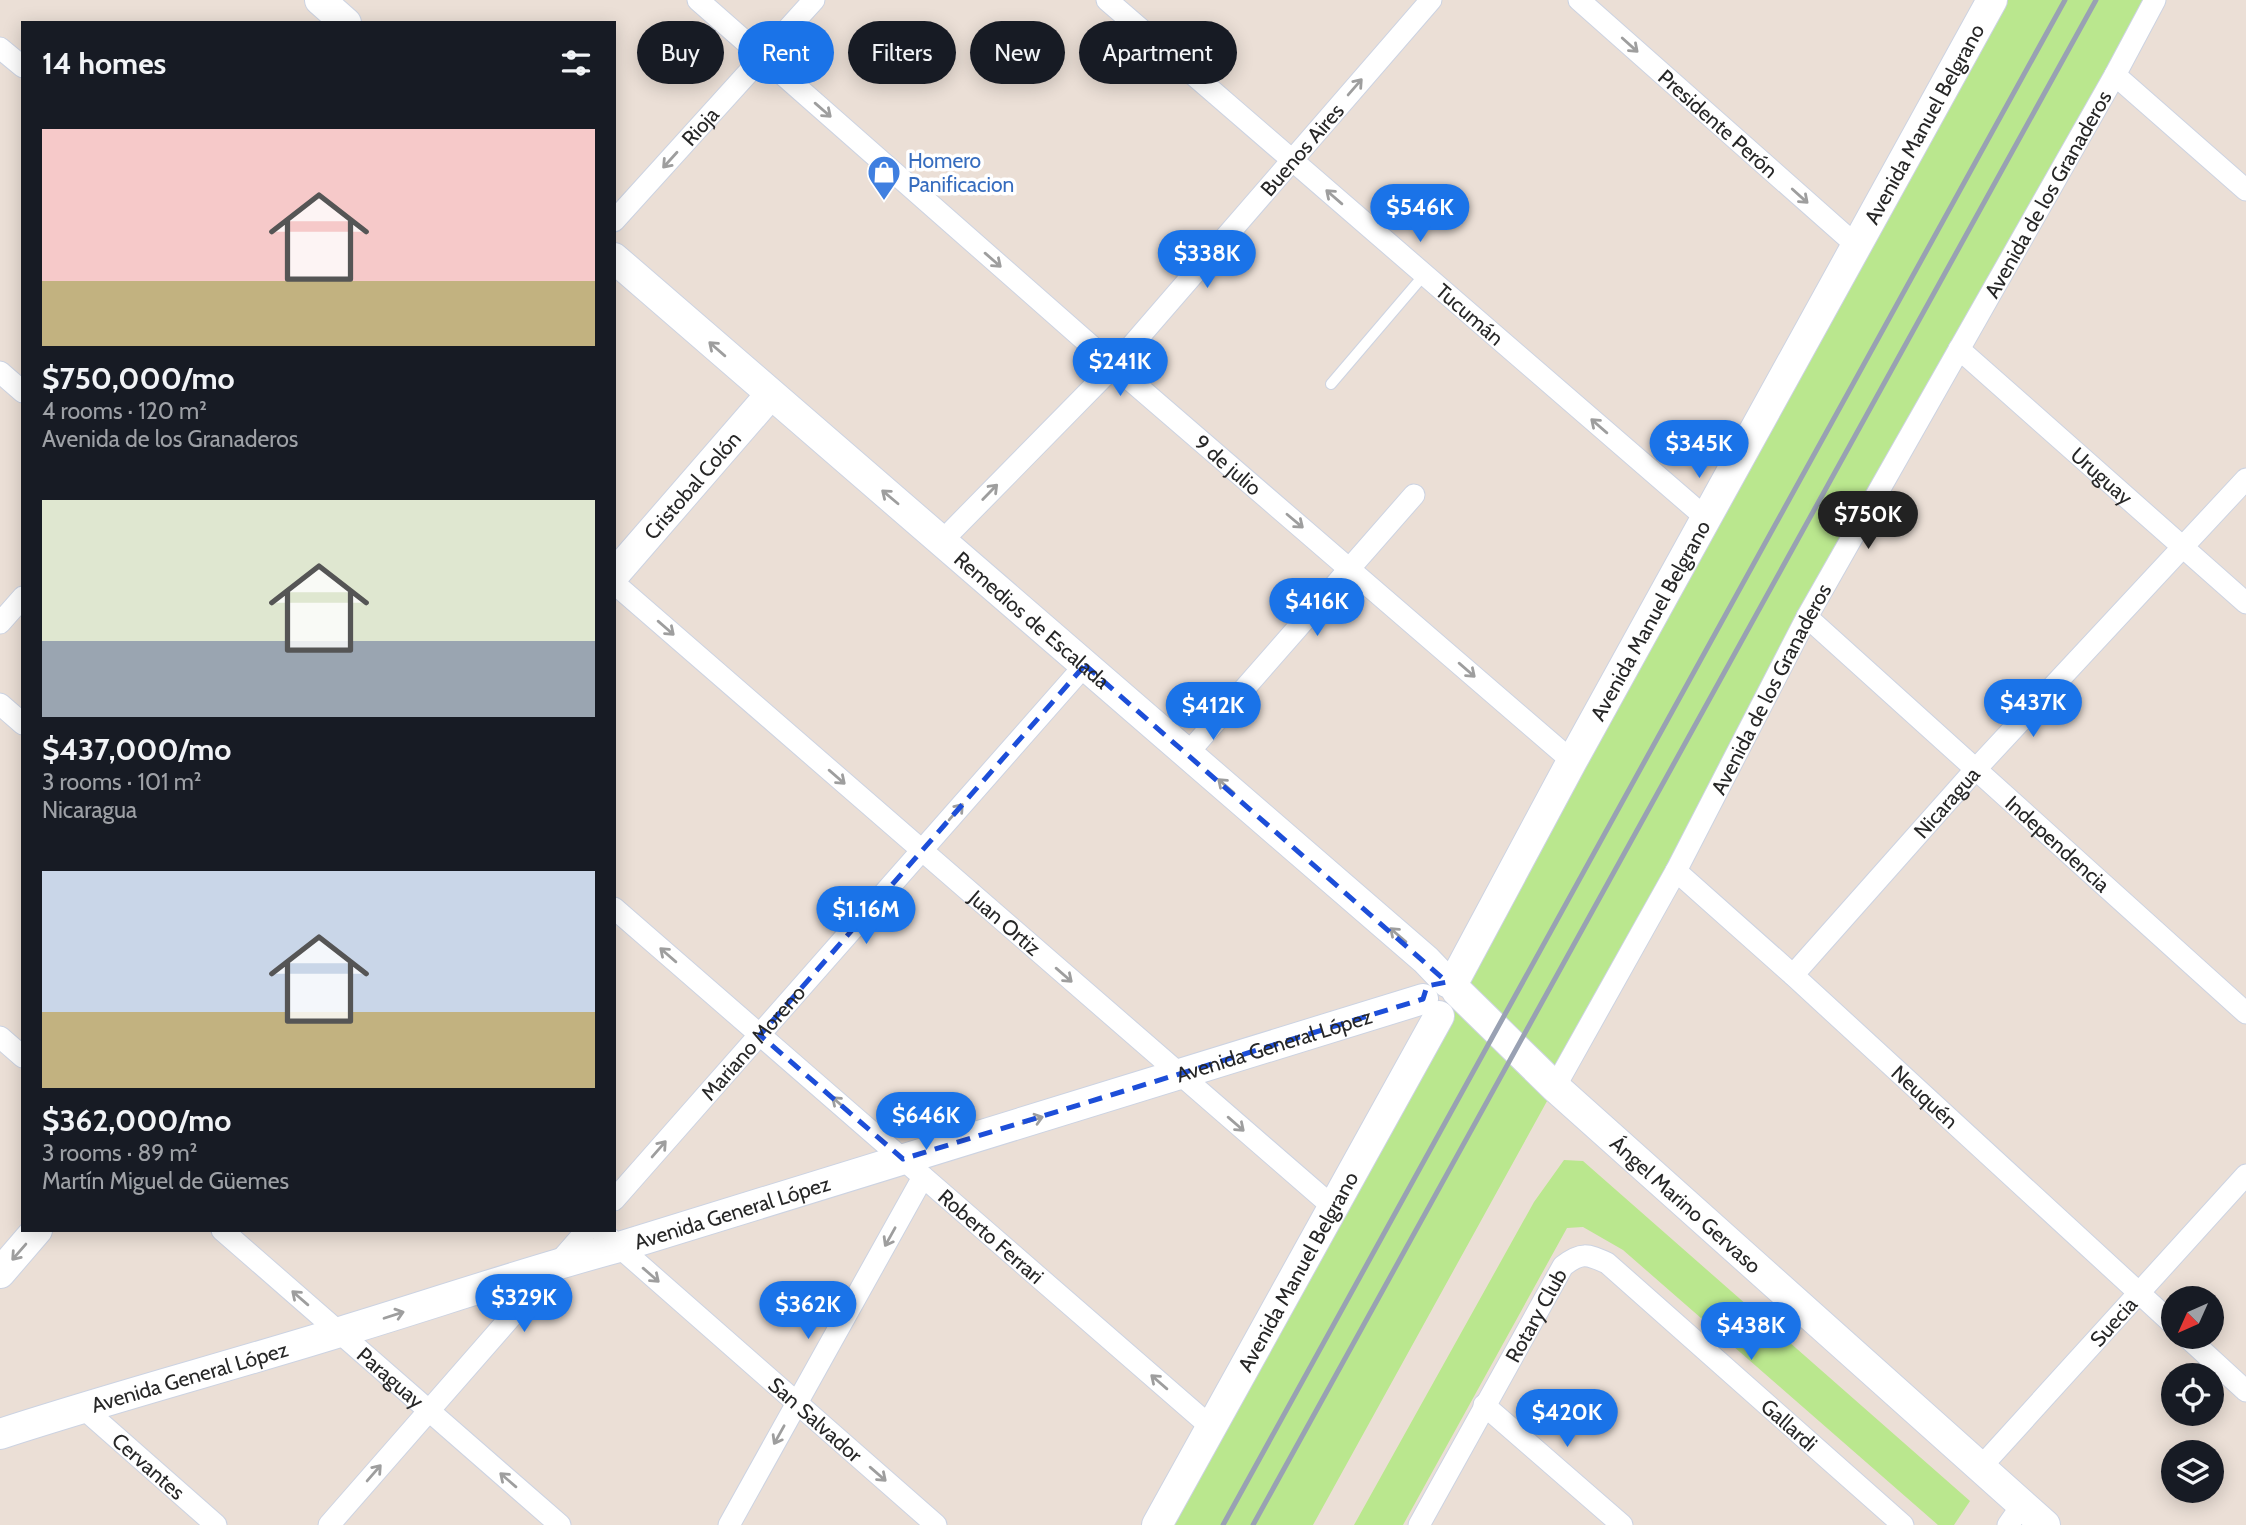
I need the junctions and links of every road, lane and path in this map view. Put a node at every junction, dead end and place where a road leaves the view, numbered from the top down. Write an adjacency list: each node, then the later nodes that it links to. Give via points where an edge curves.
1 (320, 0): 9 (main road)
2 (698, 0): 11 (street, 9 de julio)
3 (814, 0): 10 (street, Rioja)
4 (1107, 0): 17 (street, Tucumán)
5 (1431, 0): 17 (street, Buenos Aires, one-way to 5)
6 (1579, 0): 20 (street, Presidente Perón, one-way to 20)
7 (1992, 0): 20 (main road, Avenida Manuel Belgrano)
8 (2155, 0): 14 (street, Avenida de los Granaderos)
9 (344, 21)
10 (796, 21)
11 (738, 35)
12 (0, 48): 13 (street)
13 (21, 65)
14 (2115, 75): 18 (street); 23 (street, Avenida de los Granaderos)
15 (740, 84): 19 (street, Rioja, one-way to 19)
16 (794, 84): 24 (street, 9 de julio, one-way to 24)
17 (1292, 160): 22 (street, Tucumán, one-way to 17); 24 (street, Buenos Aires)
18 (2246, 190)
19 (616, 219)
20 (1857, 246): 31 (main road, Avenida Manuel Belgrano)
21 (616, 260): 28 (main road, Remedios de Escalada, one-way to 21)
22 (1424, 275): 26 (lane); 31 (street, Tucumán, one-way to 22)
23 (1959, 349): 33 (street, Uruguay); 39 (street, Avenida de los Granaderos)
24 (1114, 366): 32 (street, Buenos Aires, one-way to 24); 34 (street, 9 de julio, one-way to 34)
25 (0, 372): 27 (street)
26 (1331, 384)
27 (21, 390)
28 (770, 395): 32 (main road, Remedios de Escalada, one-way to 28); 35 (main road, Cristobal Colón)
29 (2246, 479): 33 (street, Nicaragua)
30 (1414, 495): 34 (street)
31 (1706, 518): 45 (main road, Avenida Manuel Belgrano)
32 (942, 541): 41 (main road, Remedios de Escalada)
33 (2182, 547): 38 (street, Uruguay); 46 (street, Nicaragua)
34 (1350, 568): 44 (street); 45 (street, 9 de julio, one-way to 45)
35 (616, 573)
36 (616, 585): 47 (street, Juan Ortiz, one-way to 47)
37 (21, 599): 40 (street)
38 (2246, 603)
39 (1807, 617): 46 (street, Independencia); 48 (street, Avenida de los Granaderos)
40 (0, 623)
41 (1085, 665): 44 (main road, Remedios de Escalada); 47 (street, Mariano Moreno, one-way to 41)
42 (0, 704): 43 (street)
43 (21, 722)
44 (1188, 754): 51 (main road, Remedios de Escalada, one-way to 44)
45 (1572, 761): 51 (main road, Avenida Manuel Belgrano)
46 (1975, 770): 50 (street, Nicaragua); 53 (street, Independencia)
47 (922, 851): 54 (street, Mariano Moreno); 57 (street, Juan Ortiz, one-way to 57)
48 (1676, 871): 50 (street, Neuquén); 58 (street, Avenida de los Granaderos)
49 (616, 910): 54 (street, Roberto Ferrari, one-way to 49)
50 (1793, 975): 70 (street, Neuquén)
51 (1452, 986): 52 (main road, via 1434,982 1427,986); 58 (main road, Ángel Marino Gervaso)
52 (1431, 1008): 57 (main road, Avenida General López); 62 (main road, Avenida Manuel Belgrano)
53 (2246, 1013)
54 (760, 1035): 59 (street, Roberto Ferrari, one-way to 54); 61 (street, Mariano Moreno, one-way to 54)
55 (0, 1037): 56 (street)
56 (21, 1054)
57 (1180, 1076): 59 (main road, Avenida General López, one-way to 57); 62 (street, Juan Ortiz, one-way to 62)
58 (1555, 1087): 81 (main road, Ángel Marino Gervaso)
59 (913, 1168): 66 (main road, Avenida General López); 75 (street, one-way to 75); 79 (street, Roberto Ferrari, one-way to 59)
60 (2246, 1175): 70 (street, Suecia)
61 (616, 1198)
62 (1333, 1207): 79 (main road, Avenida Manuel Belgrano)
63 (35, 1232): 69 (main road, one-way to 69)
64 (224, 1232): 72 (street, Paraguay, one-way to 64)
65 (585, 1232): 68 (street)
66 (610, 1239): 68 (main road, Avenida General López); 75 (street, San Salvador, one-way to 75)
67 (1576, 1256): 76 (street, Rotary Club, via 1563,1266); 91 (street, Gallardi, via 1607,1263)
68 (559, 1263): 72 (main road, Avenida General López, one-way to 68); 78 (street)
69 (0, 1273)
70 (2139, 1294): 71 (street, Neuquén); 81 (street, Suecia)
71 (2161, 1313)
72 (339, 1333): 77 (main road, Avenida General López); 78 (street, Paraguay)
73 (2200, 1349): 74 (street)
74 (2246, 1391)
75 (797, 1403): 86 (street, one-way to 86); 87 (street, San Salvador, one-way to 87)
76 (1484, 1405): 89 (street, Rotary Club); 90 (street)
77 (82, 1407): 80 (main road, Avenida General López); 83 (street, Cervantes)
78 (429, 1411): 84 (street, one-way to 78); 85 (street, Paraguay, one-way to 78)
79 (1211, 1427): 88 (main road, Avenida Manuel Belgrano)
80 (0, 1434)
81 (1980, 1468): 82 (main road, Ángel Marino Gervaso)
82 (2031, 1520)
83 (216, 1525)
84 (330, 1525)
85 (560, 1525)
86 (729, 1525)
87 (936, 1525)
88 (1157, 1525)
89 (1419, 1525)
90 (1622, 1525)
91 (1903, 1525)

